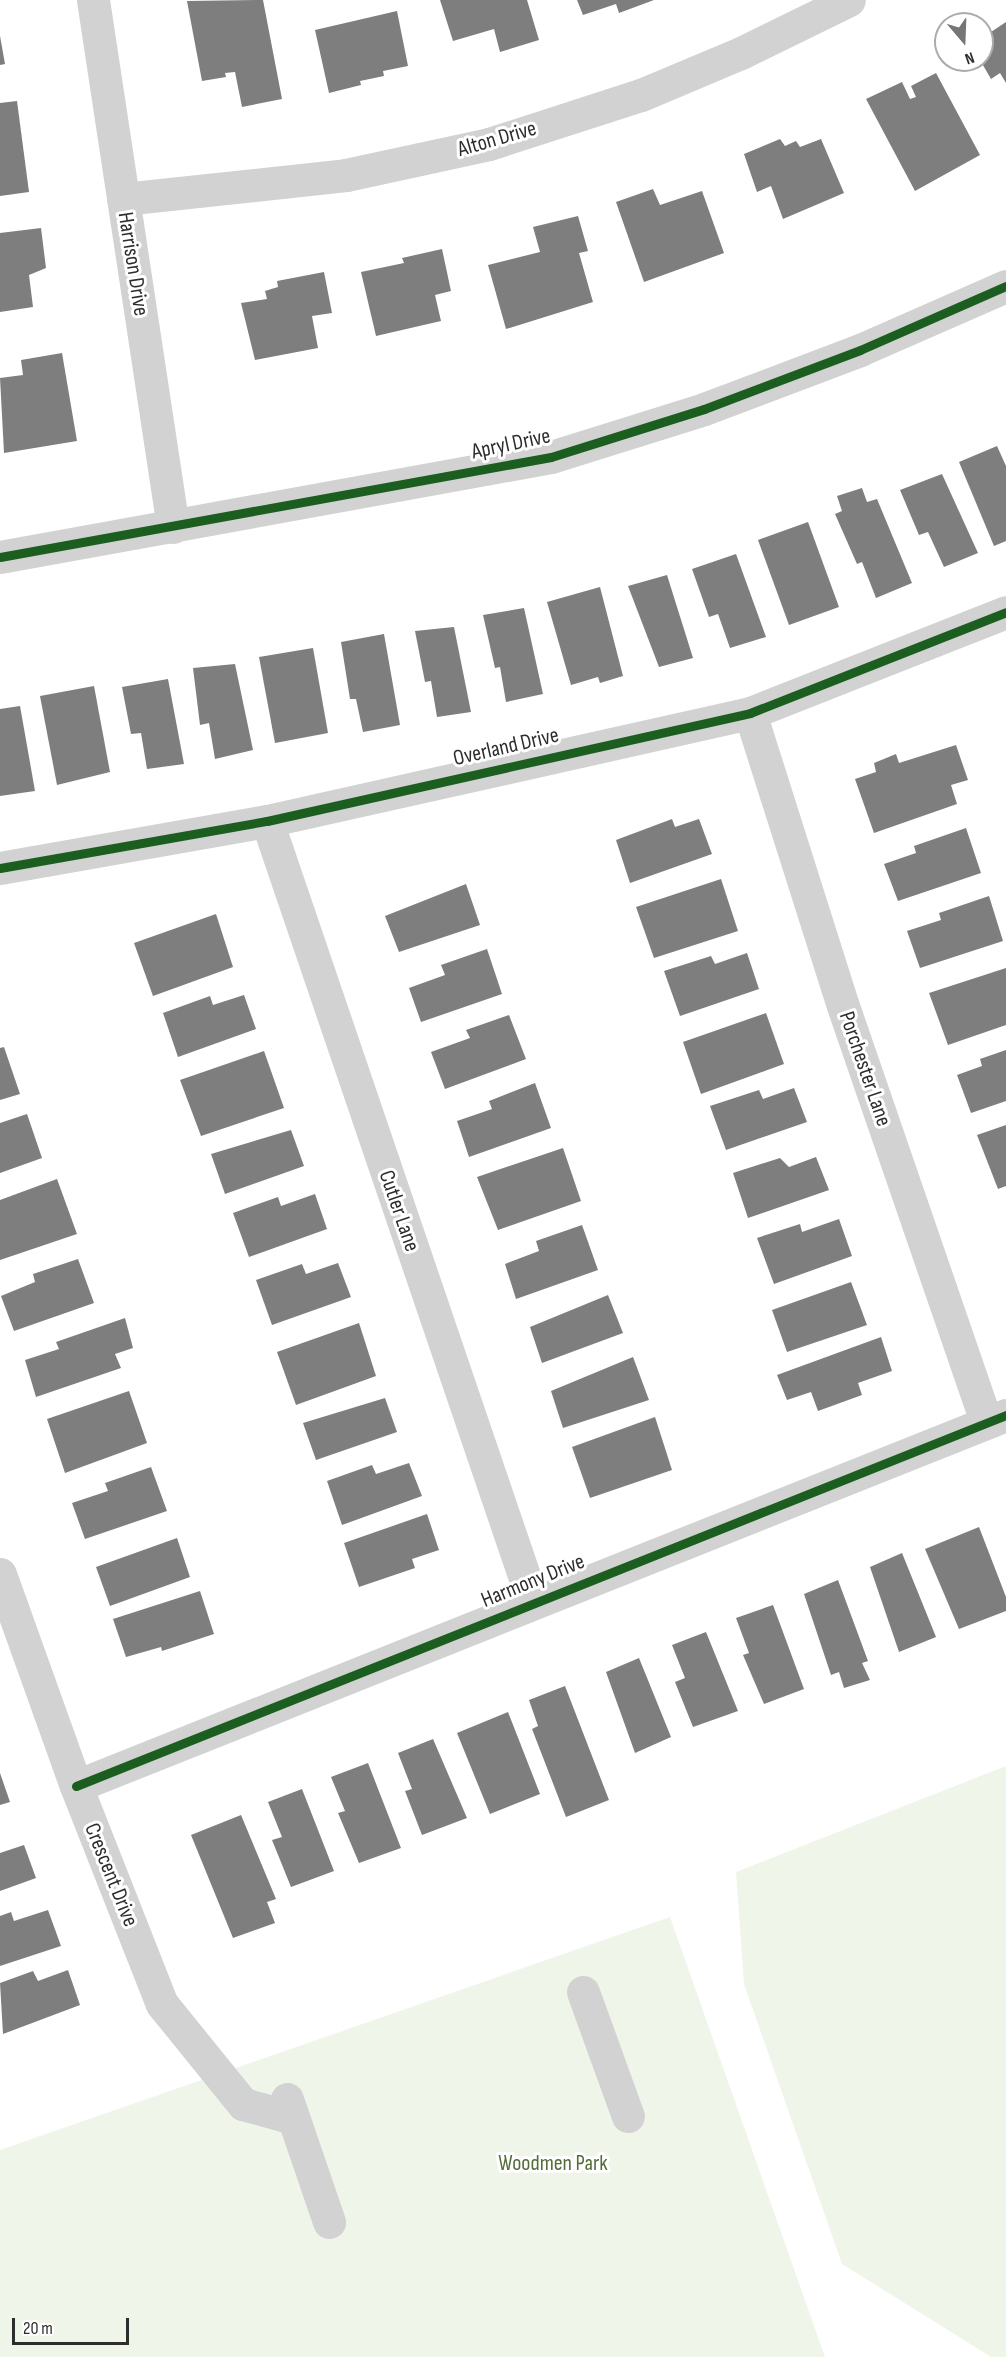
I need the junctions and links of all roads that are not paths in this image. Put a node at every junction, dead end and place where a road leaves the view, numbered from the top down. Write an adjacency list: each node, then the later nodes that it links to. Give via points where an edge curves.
1 (93, 0): 3 (street, Harrison Drive)
2 (849, 0): 3 (street, Alton Drive, via 741,53 641,95 489,144 346,175)
3 (123, 199): 5 (street, Harrison Drive)
4 (1006, 286): 5 (street, Apryl Drive, via 860,350 726,401 551,457)
5 (173, 527): 6 (street, Apryl Drive)
6 (0, 557)
7 (1006, 612): 8 (street, Overland Drive)
8 (750, 713): 9 (street, Overland Drive); 11 (street, Porchester Lane, via 843,1006)
9 (267, 821): 10 (street, Overland Drive); 13 (street, Cutler Lane)
10 (0, 868)
11 (996, 1419): 13 (street, Harmony Drive)
12 (0, 1575): 14 (street, Crescent Drive)
13 (533, 1602): 14 (street, Harmony Drive)
14 (76, 1786): 17 (street, Crescent Drive, via 162,2004 243,2104 290,2108)
15 (583, 1992): 16 (street)
16 (628, 2116)
17 (329, 2222)

